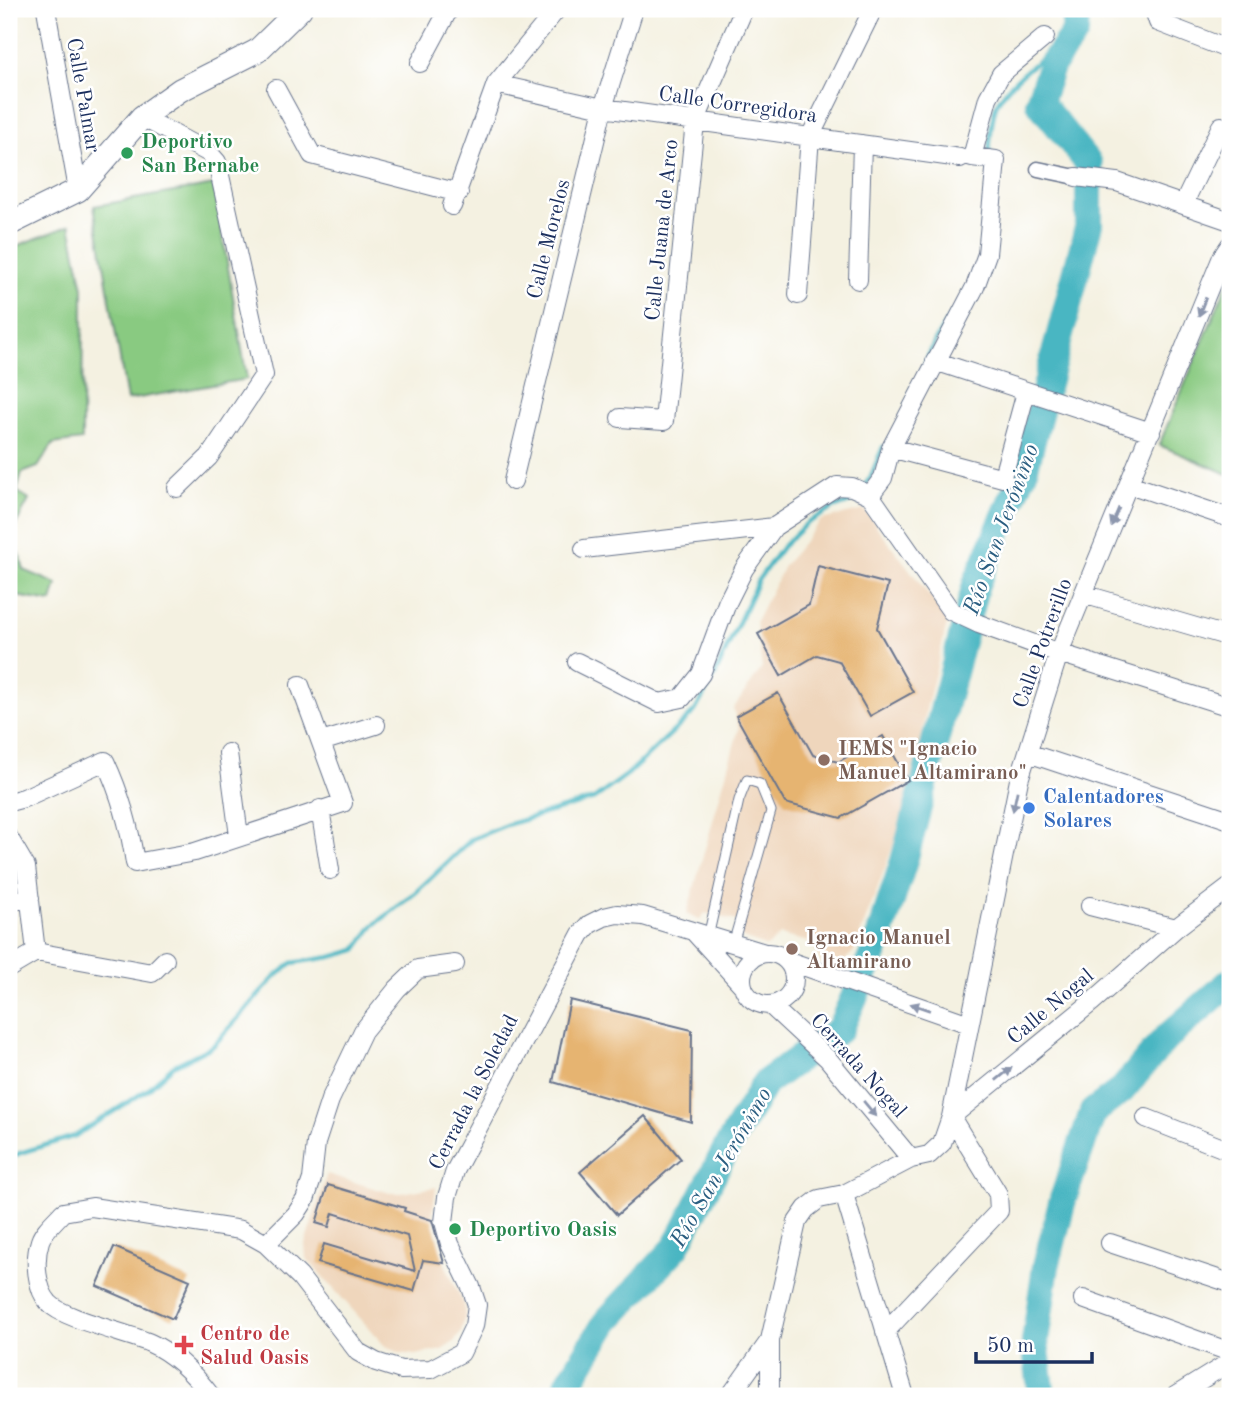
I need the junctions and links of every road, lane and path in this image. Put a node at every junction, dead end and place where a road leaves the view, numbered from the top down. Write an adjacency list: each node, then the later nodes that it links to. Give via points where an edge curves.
1 (46, 9): 23 (street, Calle Palmar)
2 (300, 9): 15 (street, via 257,51 180,90)
3 (449, 9): 11 (street)
4 (557, 9): 12 (street)
5 (634, 9): 14 (street, Calle Morelos)
6 (744, 9): 16 (street, Calle Juana de Arco)
7 (873, 9): 18 (street)
8 (1159, 9): 10 (street, via 1158,22)
9 (1045, 37): 20 (street, via 1001,74 988,97)
10 (1230, 50)
11 (420, 63)
12 (496, 84): 13 (street, via 455,200 312,155); 14 (street, Calle Corregidora)
13 (276, 89)
14 (603, 108): 16 (street, Calle Corregidora); 35 (street, Calle Morelos)
15 (142, 117): 23 (street); 37 (street, via 209,153 217,162 264,374 209,457)
16 (695, 122): 18 (street, Calle Corregidora); 32 (street, Calle Juana de Arco, via 664,421)
17 (1221, 126): 24 (street)
18 (810, 137): 19 (street, Calle Corregidora); 29 (street)
19 (862, 144): 20 (street, Calle Corregidora); 28 (street)
20 (979, 158): 30 (street, via 987,254 964,311)
21 (1038, 169): 22 (street)
22 (1076, 177): 24 (street, via 1117,182)
23 (78, 190): 26 (street)
24 (1184, 203): 25 (street)
25 (1230, 221)
26 (9, 224)
27 (1230, 246): 33 (street, Calle Potrerillo, one-way to 33)
28 (858, 280)
29 (799, 295)
30 (935, 360): 31 (street); 34 (street)
31 (1029, 392): 33 (street); 34 (street, via 1004,474)
32 (620, 418)
33 (1151, 432): 36 (street, Calle Potrerillo)
34 (891, 448): 38 (street, via 883,478)
35 (513, 481)
36 (1129, 484): 39 (street); 42 (street, Calle Potrerillo, one-way to 42)
37 (177, 488)
38 (863, 492): 40 (street, via 837,486); 44 (street, via 951,611)
39 (1230, 518)
40 (774, 527): 41 (street); 45 (street, via 744,569 701,674 682,698 659,703)
41 (584, 549)
42 (1083, 594): 43 (street); 44 (street, Calle Potrerillo)
43 (1230, 637)
44 (1059, 653): 47 (street); 51 (street, Calle Potrerillo)
45 (577, 662)
46 (300, 685): 49 (street)
47 (1230, 707)
48 (376, 725): 49 (street)
49 (321, 742): 53 (street, via 343,803)
50 (228, 753): 55 (street)
51 (1028, 753): 54 (street); 73 (street, Calle Potrerillo, one-way to 73)
52 (9, 802): 55 (street, via 105,761 131,834 135,863 195,852)
53 (320, 809): 55 (street); 57 (street)
54 (1230, 820)
55 (239, 836)
56 (9, 838): 59 (street, via 26,867)
57 (330, 870)
58 (1230, 887): 62 (street, Calle Nogal)
59 (30, 898): 60 (street); 65 (street)
60 (9, 902)
61 (1090, 906): 62 (street)
62 (1176, 928): 74 (street, Calle Nogal, one-way to 62)
63 (701, 935): 64 (street, Cerrada la Soledad); 64 (lane, via 747,780 760,784 771,811); 71 (street, Cerrada la Soledad); 80 (street, Cerrada la Soledad, via 643,916 617,914 590,924 571,950 455,1171 447,1197 444,1222 450,1244 478,1305 461,1353 431,1369 401,1370 358,1352 300,1277)
64 (733, 944): 66 (street, Cerrada la Soledad)
65 (36, 952): 67 (street, via 152,973); 70 (street)
66 (765, 953): 68 (street); 71 (street, via 744,968)
67 (165, 960)
68 (786, 960): 72 (street, via 794,975 791,991); 73 (street, one-way to 68)
69 (455, 964): 80 (street, via 418,969 363,1031 316,1143 305,1200)
70 (9, 968)
71 (743, 986): 72 (street, via 753,1000)
72 (770, 1005): 77 (street, Cerrada Nogal, one-way to 77, via 828,1059)
73 (969, 1024): 74 (street, Calle Potrerillo)
74 (951, 1117): 77 (street, via 942,1143 929,1155); 83 (street, via 998,1195 999,1211)
75 (1146, 1118): 76 (street)
76 (1230, 1150)
77 (911, 1159): 78 (street)
78 (844, 1194): 83 (street); 84 (street, via 819,1199 797,1222)
79 (1110, 1243): 81 (street)
80 (266, 1244): 87 (street, Cerrada la Soledad, via 241,1230 92,1207 63,1212 40,1240 36,1275 49,1304 151,1343 175,1358)
81 (1230, 1283)
82 (1083, 1299): 85 (street)
83 (885, 1332): 90 (street)
84 (770, 1340): 88 (street); 89 (street)
85 (1230, 1352)
86 (1230, 1362): 91 (street)
87 (211, 1396)
88 (730, 1396)
89 (770, 1396)
90 (905, 1396)
91 (1175, 1396)

